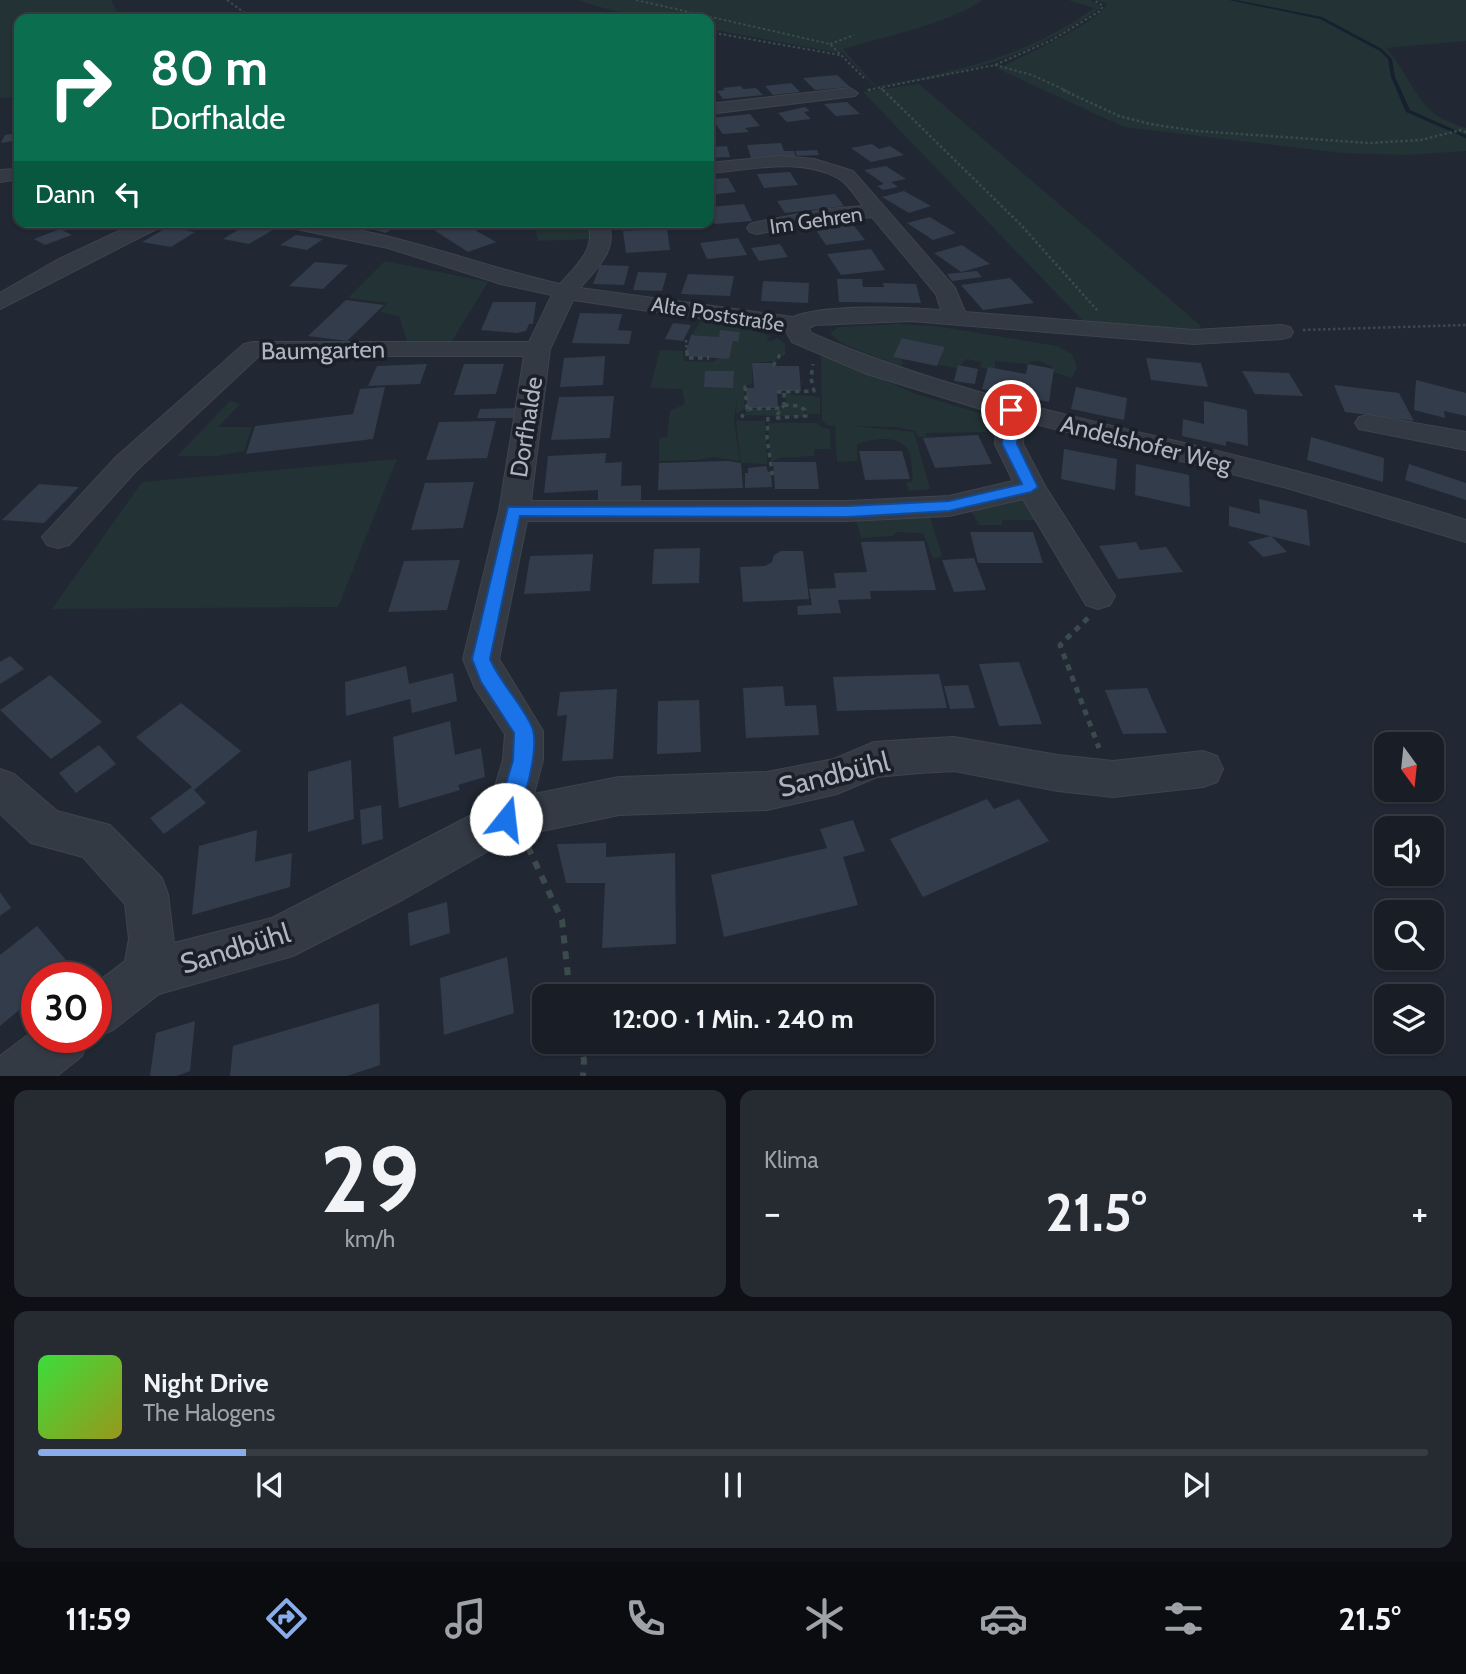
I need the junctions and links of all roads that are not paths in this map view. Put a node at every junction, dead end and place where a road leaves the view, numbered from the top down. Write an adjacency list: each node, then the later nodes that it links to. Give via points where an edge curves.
1 (850, 93): 2 (street)
2 (714, 108)
3 (714, 168): 4 (street, Im Gehren, via 790,162 835,169 846,175)
4 (876, 211): 8 (street, Im Gehren); 11 (street, Im Gehren, via 947,293)
5 (142, 228): 10 (street)
6 (318, 228): 9 (street, Alte Poststraße)
7 (600, 228): 9 (street, via 598,254)
8 (757, 228)
9 (566, 290): 12 (street, Alte Poststraße); 14 (street, Dorfhalde)
10 (0, 302)
11 (955, 316): 12 (street, Alte Poststraße, via 811,318); 13 (street, Alte Poststraße, via 1194,337)
12 (796, 326): 15 (street, Andelshofer Weg, via 802,337 816,344 953,395)
13 (1281, 332)
14 (538, 349): 19 (street, Dorfhalde); 21 (street, Baumgarten, via 253,349 126,464)
15 (1011, 410): 18 (street, via 1009,444); 20 (street, Andelshofer Weg, via 1308,485)
16 (1369, 423): 17 (street)
17 (1466, 441)
18 (1031, 487): 19 (street, Dorfhalde, via 949,506 848,512); 22 (street)
19 (513, 511): 25 (street, via 481,659 524,731 523,760)
20 (1466, 531)
21 (58, 537)
22 (1098, 596)
23 (1203, 769): 25 (street, Sandbühl, via 1113,779 954,754 919,756 874,760 837,776 767,791 619,796)
24 (0, 786): 26 (street, Sandbühl, via 46,830 95,839 146,894 152,939)
25 (506, 819): 26 (street, Sandbühl, via 277,940)
26 (147, 974): 27 (street, Sandbühl)
27 (112, 1001)
28 (45, 1053): 29 (street)
29 (16, 1076)

